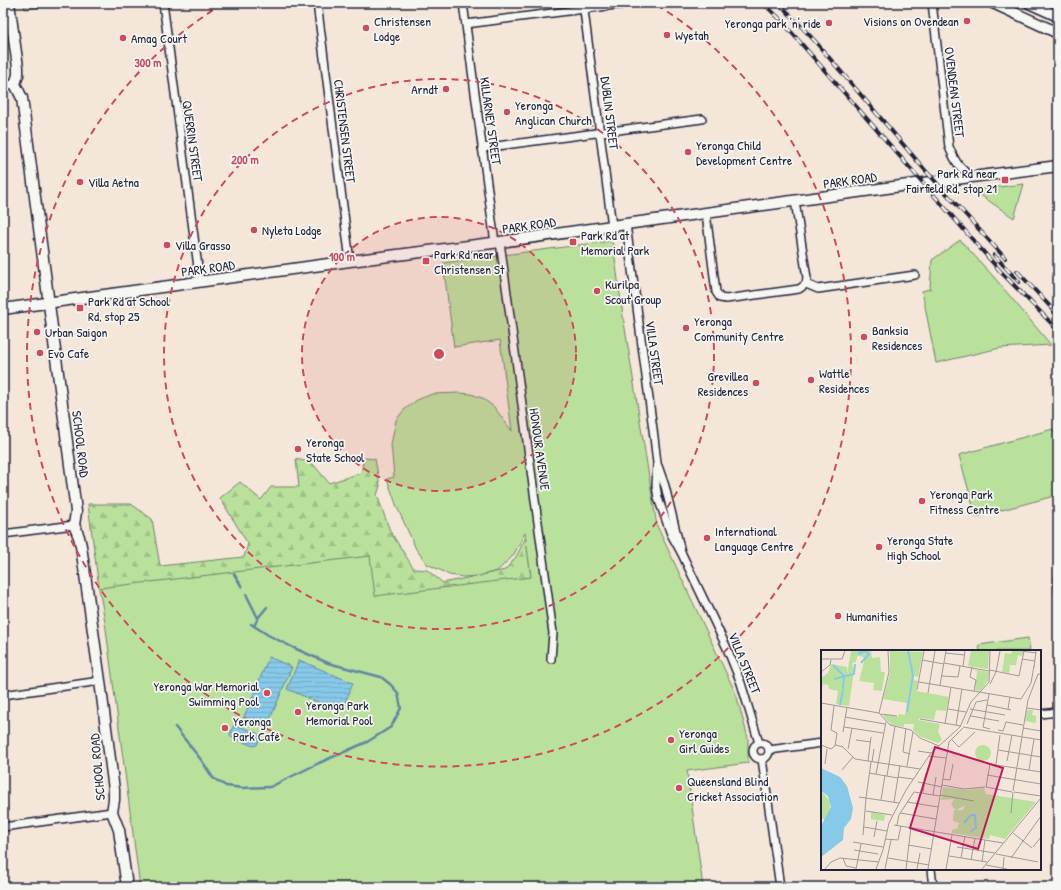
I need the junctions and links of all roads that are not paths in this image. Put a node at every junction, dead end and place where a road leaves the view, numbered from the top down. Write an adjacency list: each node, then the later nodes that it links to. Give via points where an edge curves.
1 (163, 3): 27 (street, QUERRIN STREET)
2 (317, 3): 25 (street, CHRISTENSEN STREET)
3 (464, 3): 11 (street, KILLARNEY STREET)
4 (632, 3): 9 (street)
5 (932, 3): 19 (street, OVENDEAN STREET, via 949,147 960,168)
6 (993, 3): 12 (street)
7 (1029, 3): 10 (street)
8 (7, 6): 13 (street, via 18,67)
9 (584, 6): 11 (street); 16 (street, DUBLIN STREET)
10 (1058, 16)
11 (466, 24): 17 (street, KILLARNEY STREET)
12 (1058, 32)
13 (15, 84): 14 (street); 29 (street, SCHOOL ROAD, via 22,98)
14 (3, 86)
15 (702, 119): 16 (street)
16 (600, 132): 17 (street); 23 (street, DUBLIN STREET)
17 (482, 148): 24 (street, KILLARNEY STREET)
18 (1058, 166): 19 (street, PARK ROAD)
19 (971, 177): 20 (street, PARK ROAD)
20 (795, 201): 21 (street, PARK ROAD); 28 (street)
21 (706, 213): 22 (street, PARK ROAD); 28 (street, via 716,292 720,298 799,289)
22 (626, 224): 23 (street, PARK ROAD); 38 (street, VILLA STREET, via 657,463 681,552 726,646 746,696)
23 (612, 226): 24 (street, PARK ROAD)
24 (498, 242): 25 (street, PARK ROAD); 33 (street, HONOUR AVENUE, via 553,633)
25 (350, 261): 27 (street, PARK ROAD)
26 (915, 275): 28 (street, via 818,289)
27 (200, 282): 29 (street, PARK ROAD)
28 (806, 284)
29 (49, 302): 30 (street, PARK ROAD); 31 (street, SCHOOL ROAD, via 75,503)
30 (3, 309)
31 (74, 525): 32 (street); 34 (street, SCHOOL ROAD, via 81,546)
32 (3, 534)
33 (551, 659)
34 (100, 682): 35 (street); 42 (street, SCHOOL ROAD, via 114,790)
35 (3, 695)
36 (1058, 712): 37 (street)
37 (1041, 714)
38 (759, 743): 40 (street, via 767,745); 41 (street, via 754,746 753,754)
39 (821, 743): 40 (street)
40 (769, 750): 41 (street, via 767,757)
41 (762, 759): 46 (street)
42 (112, 812): 43 (street); 45 (street, SCHOOL ROAD, via 119,830)
43 (3, 827)
44 (931, 870): 47 (street)
45 (127, 887)
46 (780, 887)
47 (934, 887)

